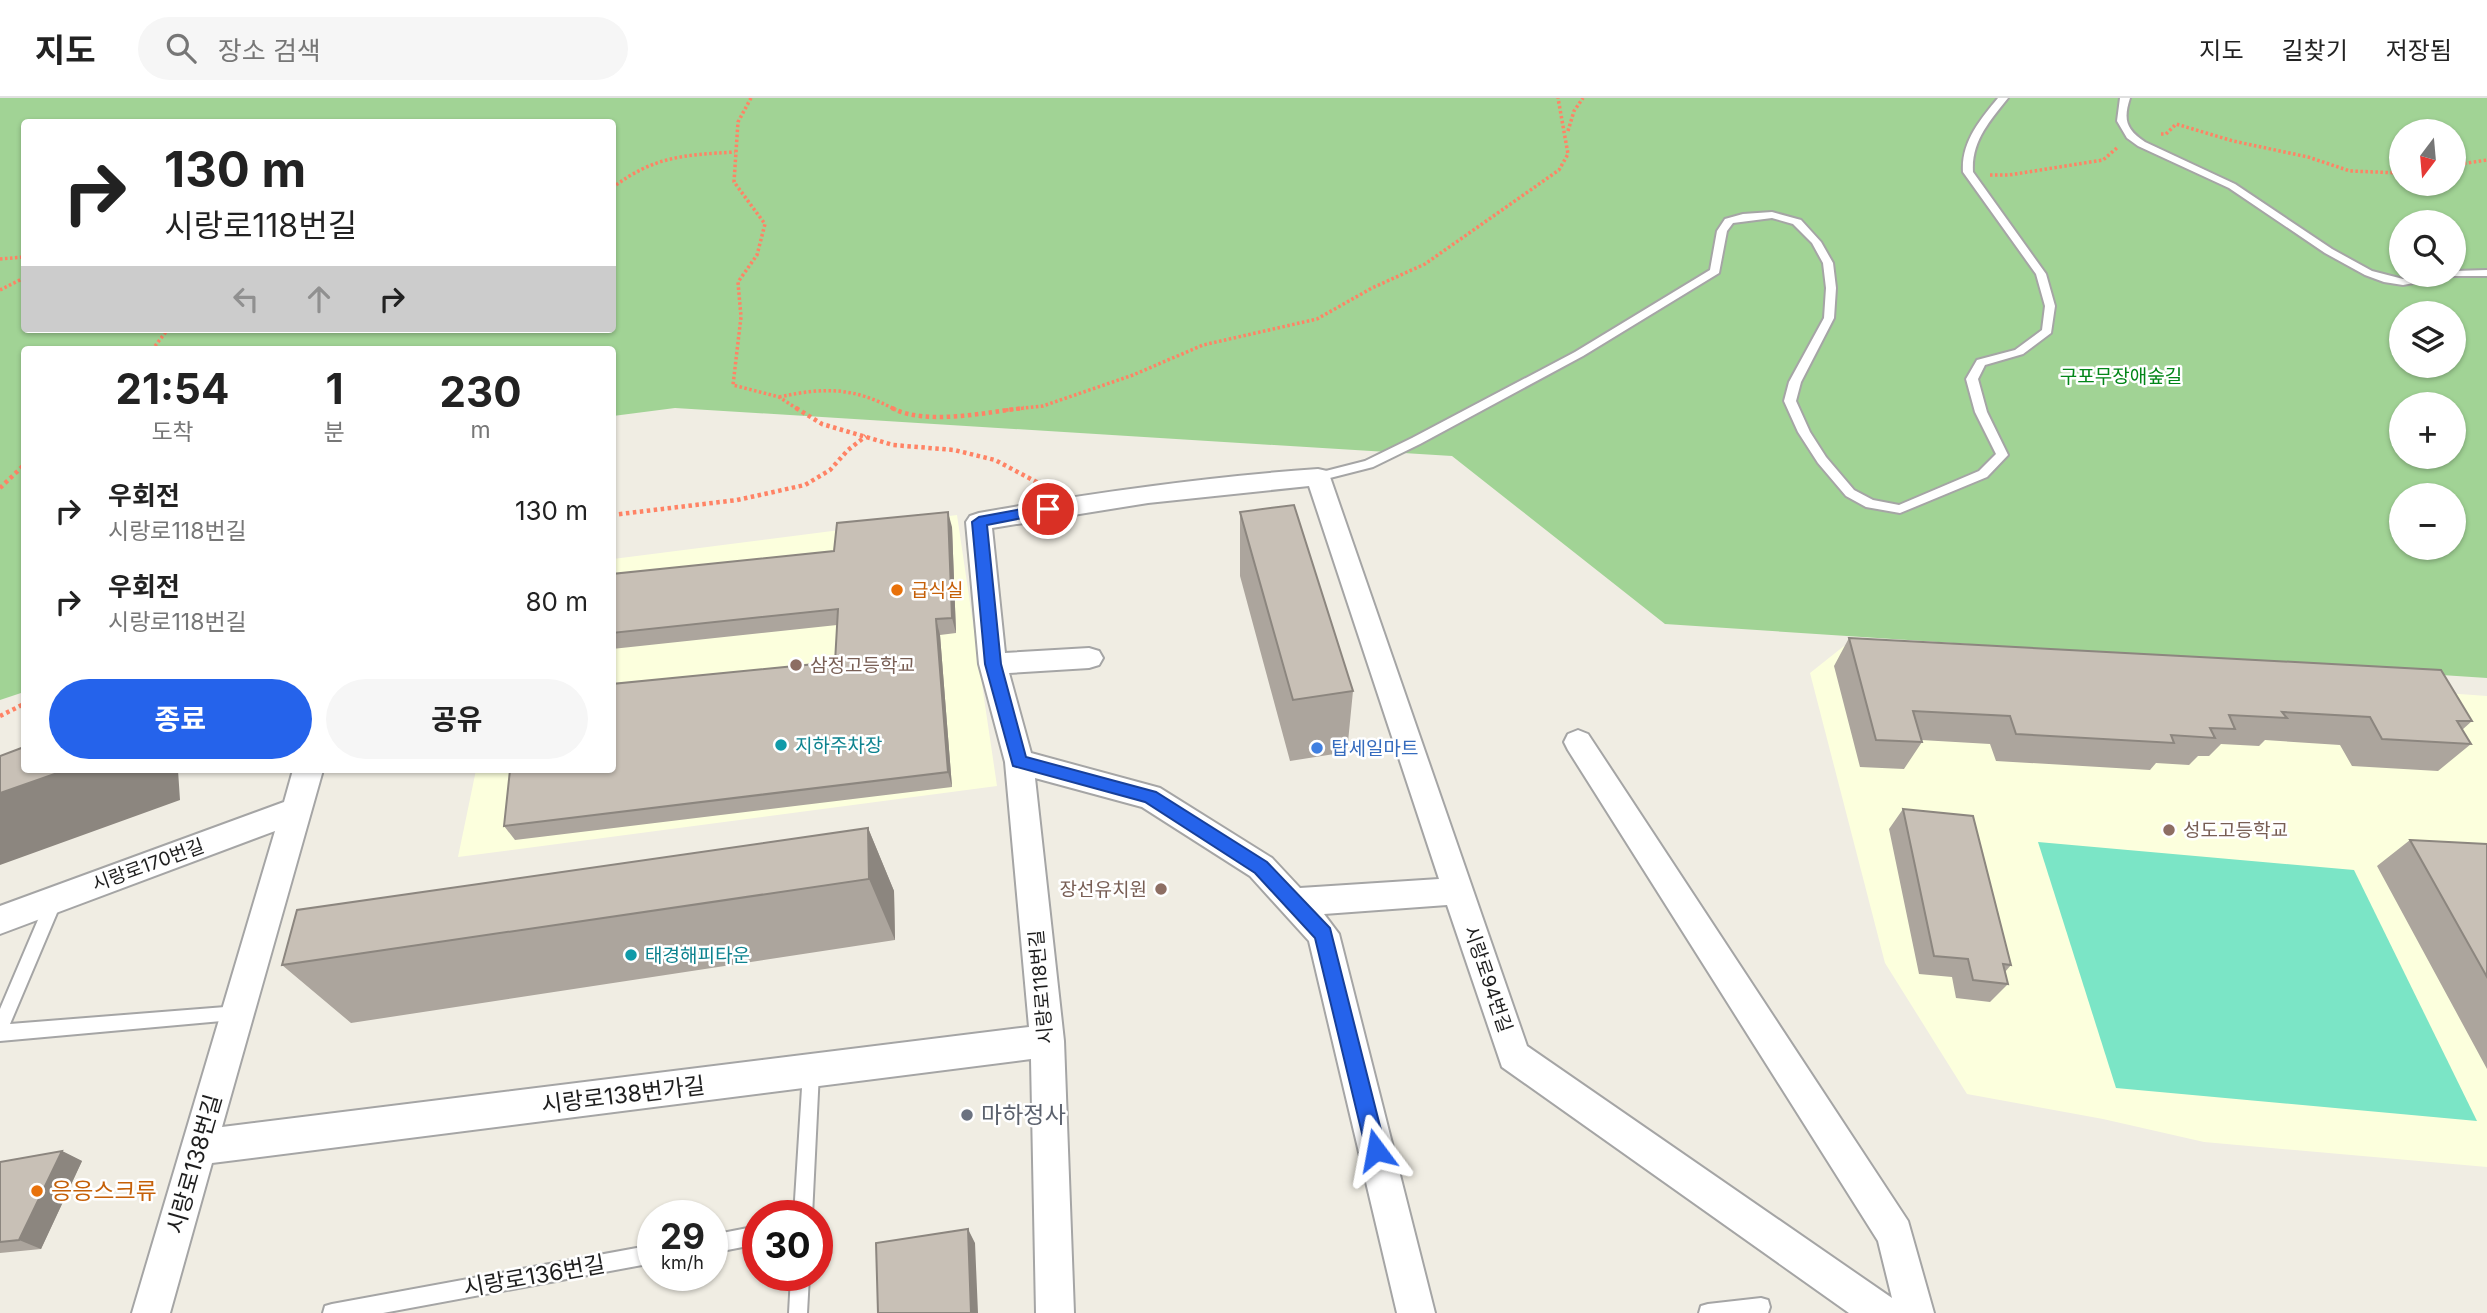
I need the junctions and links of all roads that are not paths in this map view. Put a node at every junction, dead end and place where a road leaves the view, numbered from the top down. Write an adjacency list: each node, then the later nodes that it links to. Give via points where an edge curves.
1 (2003, 98): 6 (lane, via 1975,135 1965,158 1968,172 2041,274 2050,306 2047,331 2019,352 1981,363 1972,379 1981,412 2002,455 1983,474 1899,509 1870,504 1850,494 1804,432 1790,401 1795,382 1829,318 1828,263 1797,222 1772,215 1729,221 1722,231 1715,271 1579,354 1370,464)
2 (2125, 98): 5 (lane, via 2120,113 2124,129 2147,149 2246,194 2348,261)
3 (2487, 273): 4 (lane)
4 (2466, 274)
5 (2389, 280)
6 (1318, 477): 8 (street, 시랑로118번길, via 1070,505 979,522); 13 (street, 시랑로94번길)
7 (1089, 658): 8 (street)
8 (993, 664): 10 (street, 시랑로118번길)
9 (1578, 742): 33 (street, via 1895,1234)
10 (1019, 762): 15 (street, via 1150,797 1261,867); 19 (street, 시랑로118번길)
11 (307, 773): 12 (street, 시랑로138번길)
12 (297, 810): 14 (street, 시랑로170번길); 17 (street, 시랑로138번길)
13 (1458, 891): 15 (street); 32 (street, 시랑로94번길, via 1514,1056)
14 (54, 900): 16 (street, 시랑로170번길); 18 (lane)
15 (1294, 902): 30 (street, via 1323,934)
16 (0, 920)
17 (237, 1014): 18 (lane); 21 (street, 시랑로138번길)
18 (0, 1031)
19 (1047, 1041): 20 (street, 시랑로138번가길); 29 (street, 시랑로118번길)
20 (811, 1072): 21 (street, 시랑로138번가길); 22 (lane)
21 (199, 1147): 26 (street, 시랑로138번길)
22 (804, 1200)
23 (637, 1257): 27 (lane, 시랑로136번길)
24 (799, 1291): 28 (lane)
25 (1761, 1307): 31 (lane)
26 (151, 1313)
27 (332, 1313)
28 (798, 1313)
29 (1055, 1313)
30 (1416, 1313)
31 (1708, 1313)
32 (1881, 1313)
33 (1915, 1313)

